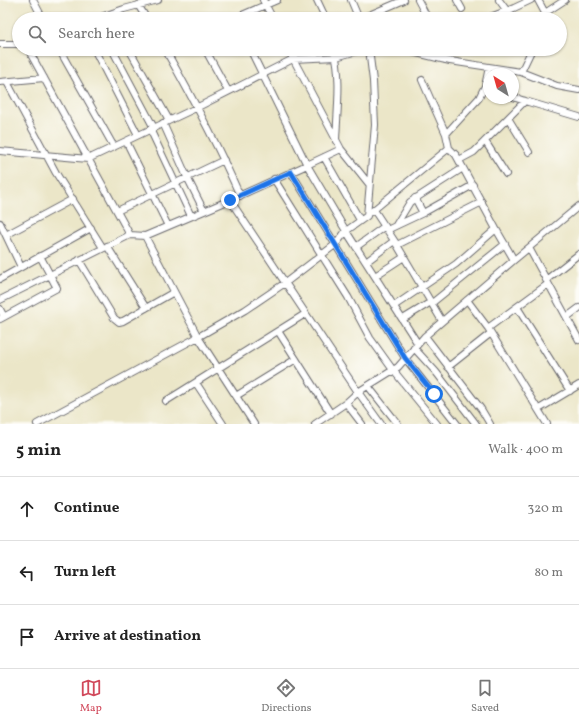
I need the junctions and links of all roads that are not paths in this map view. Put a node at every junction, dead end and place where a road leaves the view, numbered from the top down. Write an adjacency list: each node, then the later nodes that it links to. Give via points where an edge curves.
1 (33, 0): 17 (street)
2 (158, 0): 14 (street)
3 (276, 0): 13 (street)
4 (317, 0): 22 (street)
5 (351, 0): 23 (street)
6 (404, 0): 24 (street)
7 (418, 0): 25 (street)
8 (457, 0): 15 (street)
9 (499, 0): 16 (street)
10 (531, 0): 16 (street)
11 (538, 0): 26 (street)
12 (565, 0): 27 (street)
13 (264, 2): 20 (street); 21 (street)
14 (138, 5): 18 (street); 19 (street)
15 (462, 9)
16 (506, 11)
17 (39, 12)
18 (121, 12)
19 (142, 12)
20 (246, 12)
21 (269, 12)
22 (323, 12)
23 (357, 12)
24 (376, 12)
25 (424, 12)
26 (543, 12)
27 (550, 12)
28 (0, 44): 29 (street)
29 (12, 44)
30 (32, 56): 50 (street)
31 (63, 56): 69 (street)
32 (98, 56): 65 (street)
33 (116, 56): 63 (street)
34 (133, 56): 61 (street)
35 (169, 56): 58 (street)
36 (209, 56): 54 (street)
37 (253, 56): 49 (street)
38 (292, 56): 45 (street)
39 (340, 56): 44 (street)
40 (370, 56): 86 (street, via 375,125)
41 (429, 56): 46 (street)
42 (444, 56): 46 (street)
43 (529, 56): 48 (street)
44 (336, 57): 45 (street); 68 (street)
45 (293, 59): 49 (street); 68 (street)
46 (445, 60): 47 (street)
47 (489, 67): 48 (street)
48 (521, 72): 53 (street, via 557,86)
49 (262, 74): 54 (street); 79 (street)
50 (44, 78): 52 (street); 76 (street)
51 (422, 80): 64 (street)
52 (3, 82): 74 (street)
53 (579, 90)
54 (228, 91): 58 (street)
55 (483, 92): 64 (street)
56 (519, 99): 57 (street)
57 (525, 101): 59 (street); 60 (street)
58 (198, 107): 61 (street); 77 (street)
59 (579, 117)
60 (508, 118): 67 (street); 73 (street)
61 (169, 120): 62 (street)
62 (163, 123): 63 (street); 83 (street)
63 (152, 128): 65 (street); 85 (street)
64 (446, 134): 70 (street)
65 (138, 135): 66 (street)
66 (126, 141): 69 (street); 88 (street)
67 (485, 141): 78 (street, via 474,152); 82 (street)
68 (336, 142): 71 (street)
69 (114, 147): 76 (street)
70 (449, 148): 78 (street); 95 (street)
71 (341, 150): 75 (street); 86 (street)
72 (0, 151): 74 (street)
73 (529, 152)
74 (46, 155): 76 (street); 91 (street)
75 (324, 157): 79 (street); 101 (street)
76 (88, 159): 97 (street)
77 (224, 160): 83 (street); 89 (street)
78 (459, 160): 80 (street)
79 (308, 165): 81 (street); 107 (street)
80 (463, 168): 87 (street); 90 (street)
81 (291, 172): 84 (street); 113 (street)
82 (506, 174)
83 (187, 177): 85 (street); 96 (street)
84 (274, 179): 89 (street); 119 (street)
85 (176, 183): 88 (street); 99 (street)
86 (369, 184): 100 (street)
87 (473, 185): 93 (street); 98 (street)
88 (152, 195): 97 (street); 104 (street)
89 (240, 196): 92 (street)
90 (415, 198): 98 (street); 103 (street, via 408,204)
91 (73, 199): 105 (street); 109 (street)
92 (230, 200): 96 (street); 130 (street)
93 (482, 202): 108 (street); 112 (street)
94 (579, 206): 117 (street)
95 (374, 210): 100 (street); 106 (street)
96 (204, 211): 99 (street)
97 (117, 212): 110 (street)
98 (423, 213): 103 (street)
99 (191, 216): 104 (street)
100 (367, 216): 101 (street)
101 (360, 220): 107 (street)
102 (0, 223): 109 (street)
103 (396, 225): 106 (street)
104 (168, 226): 111 (street)
105 (91, 228): 115 (street); 120 (street)
106 (386, 228): 112 (street); 116 (street)
107 (346, 230): 113 (street); 116 (street)
108 (496, 230): 114 (street); 131 (street, via 456,264)
109 (6, 235): 125 (street)
110 (130, 235): 111 (street); 115 (street)
111 (145, 236): 132 (street)
112 (396, 243): 121 (street); 124 (street)
113 (336, 244): 119 (street); 152 (street)
114 (505, 244): 123 (street); 135 (street)
115 (105, 247): 122 (street); 138 (street)
116 (356, 247): 124 (street)
117 (529, 248): 123 (street); 129 (street)
118 (579, 254): 129 (street)
119 (322, 255): 130 (street); 156 (street, via 370,338)
120 (40, 256): 125 (street); 126 (street)
121 (404, 257): 127 (street); 131 (street)
122 (80, 260): 126 (street); 138 (street, via 116,320 123,321)
123 (514, 260): 134 (street)
124 (366, 262): 127 (street)
125 (21, 267): 128 (street)
126 (49, 275): 133 (street); 143 (street, via 57,288)
127 (375, 276): 136 (street)
128 (0, 278)
129 (547, 282): 137 (street); 142 (street)
130 (285, 283): 141 (street); 149 (street)
131 (422, 287): 135 (street); 136 (street)
132 (174, 292): 138 (street); 149 (street)
133 (0, 300)
134 (468, 300): 145 (street); 147 (street)
135 (431, 302): 144 (street); 145 (street)
136 (394, 306): 144 (street)
137 (517, 307): 147 (street); 160 (street)
138 (146, 308)
139 (579, 308): 142 (street)
140 (0, 309): 143 (street)
141 (305, 314): 146 (street); 161 (street)
142 (567, 317): 150 (street)
143 (2, 318)
144 (402, 320): 151 (street)
145 (442, 321): 148 (street)
146 (278, 331): 153 (street); 155 (street)
147 (489, 331): 154 (street); 165 (street)
148 (425, 336): 151 (street); 154 (street)
149 (198, 337): 155 (street); 168 (street)
150 (579, 340)
151 (416, 346): 152 (street); 177 (street)
152 (405, 358): 156 (street); 176 (street)
153 (296, 359): 162 (street); 166 (street)
154 (448, 367): 178 (street)
155 (219, 368): 157 (street); 162 (street)
156 (393, 370): 159 (street); 175 (street)
157 (196, 383): 163 (street); 169 (street)
158 (579, 385): 160 (street)
159 (368, 386): 161 (street); 174 (street)
160 (570, 391): 165 (street)
161 (358, 392): 164 (street); 173 (street)
162 (236, 396): 170 (street)
163 (166, 401)
164 (346, 403): 166 (street); 172 (street)
165 (539, 409): 179 (street)
166 (332, 414): 167 (street)
167 (323, 422): 171 (street)
168 (38, 424)
169 (223, 424)
170 (254, 424)
171 (315, 424)
172 (362, 424)
173 (381, 424)
174 (398, 424)
175 (437, 424)
176 (457, 424)
177 (476, 424)
178 (490, 424)
179 (547, 424)

